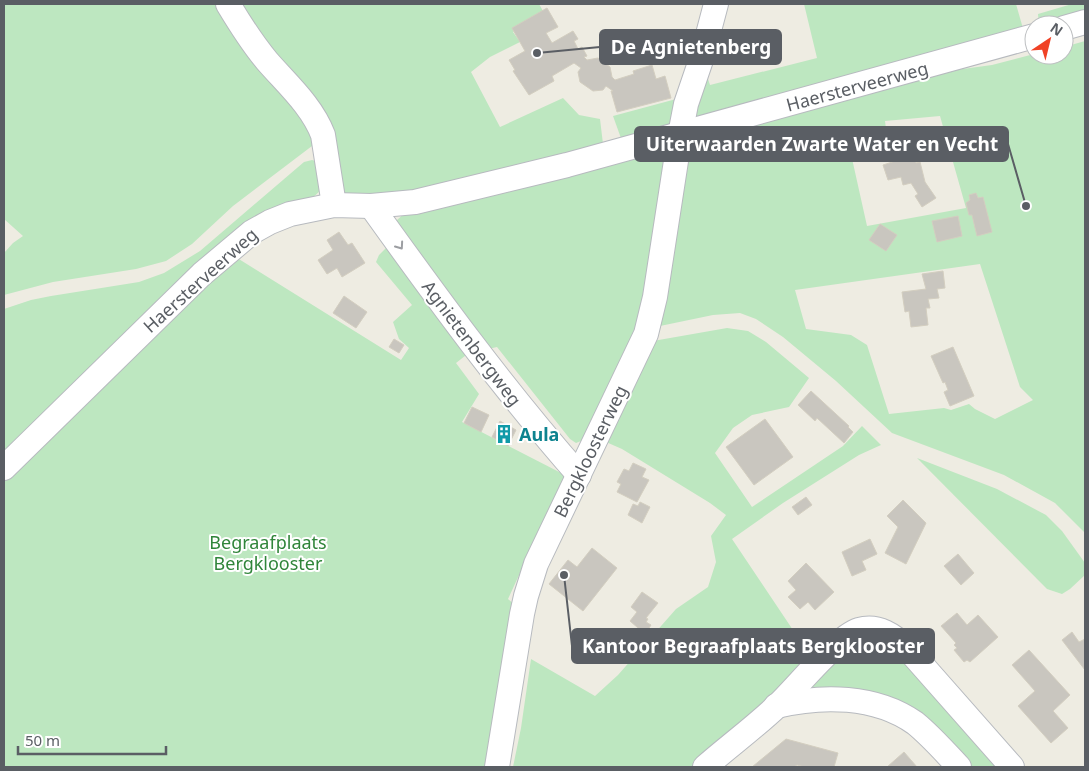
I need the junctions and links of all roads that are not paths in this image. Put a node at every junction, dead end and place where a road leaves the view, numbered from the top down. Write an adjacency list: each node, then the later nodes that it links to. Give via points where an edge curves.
1 (228, 4): 5 (street, via 254,44 295,91 320,127)
2 (716, 4): 4 (street)
3 (1024, 39): 4 (street, Haersterveerweg)
4 (680, 135): 6 (street, Haersterveerweg, via 415,202); 8 (street, Bergkloosterweg, via 646,334)
5 (334, 205): 6 (street, Haersterveerweg); 7 (street, Haersterveerweg, via 290,214 262,226 240,242 169,305)
6 (371, 206): 8 (street, Agnietenbergweg, one-way to 8, via 474,347)
7 (4, 468)
8 (578, 475): 10 (street, Bergkloosterweg, via 536,564 526,596)
9 (776, 706): 11 (street); 12 (street, via 821,699 872,703 915,724); 13 (street, via 846,637 874,628 891,634 907,648)
10 (497, 767)
11 (705, 767)
12 (958, 767)
13 (1012, 767)

